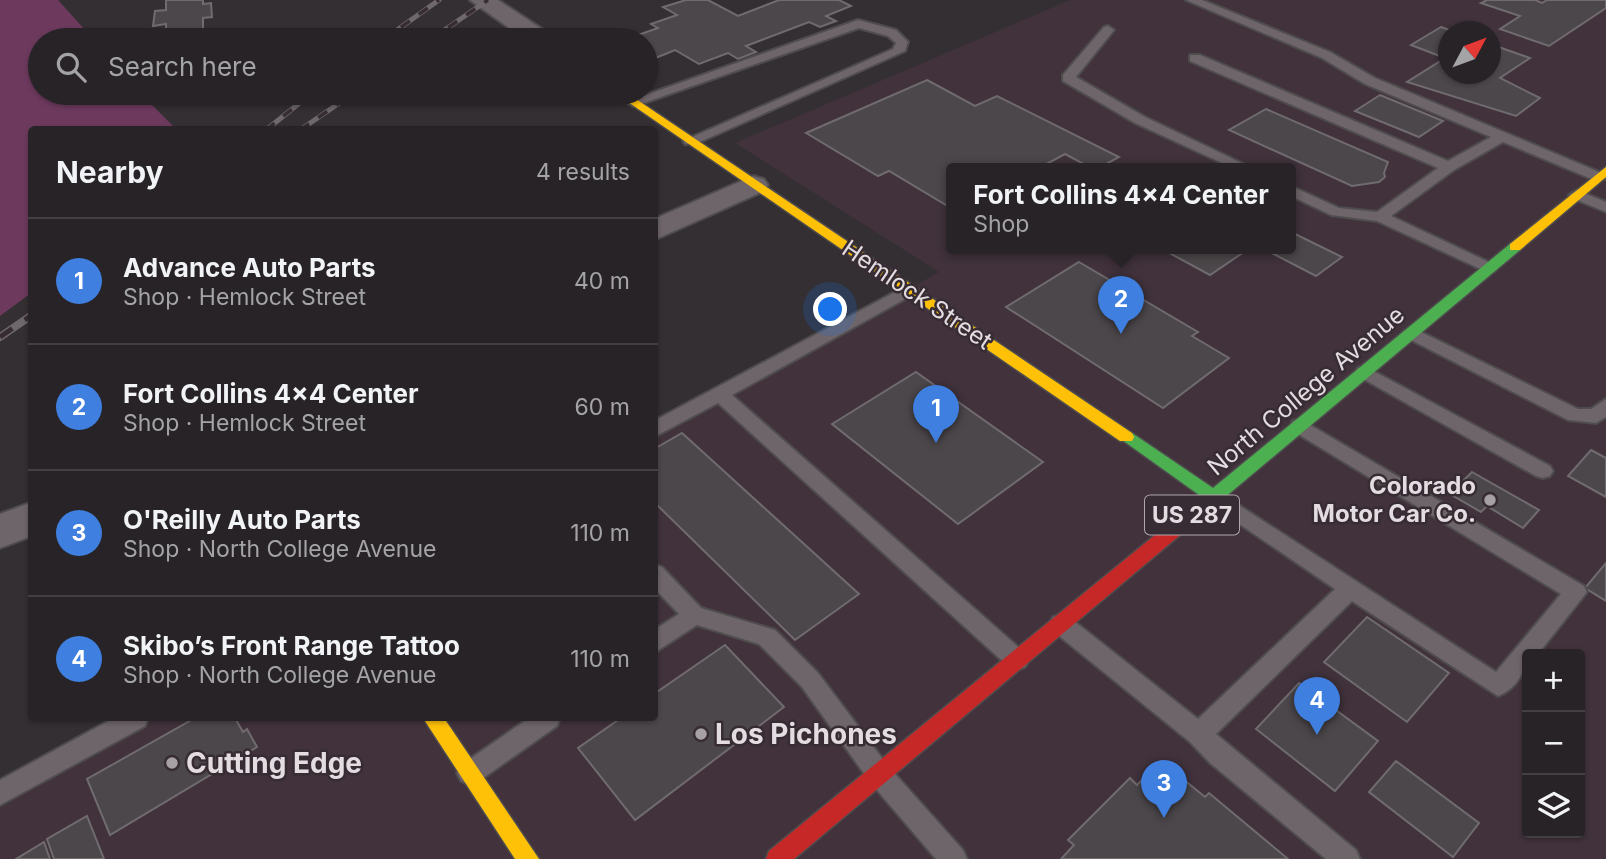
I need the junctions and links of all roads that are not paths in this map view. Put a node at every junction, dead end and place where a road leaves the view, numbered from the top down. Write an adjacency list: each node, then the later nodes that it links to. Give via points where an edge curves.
1 (482, 0): 3 (street)
2 (1192, 0): 8 (lane, via 1326,55 1370,81)
3 (524, 28)
4 (1108, 30): 10 (lane, via 1068,78 1140,120)
5 (1195, 58): 11 (lane)
6 (658, 87): 9 (lane, via 858,24 892,33 902,42 899,51)
7 (638, 105): 9 (main road, Hemlock Street)
8 (1504, 135): 11 (lane); 12 (lane)
9 (690, 141): 13 (main road, Hemlock Street)
10 (1234, 163)
11 (1449, 167): 17 (lane)
12 (1602, 174): 15 (main road, North College Avenue / US 287)
13 (754, 185): 18 (street); 20 (main road, Hemlock Street)
14 (1296, 192): 17 (lane, via 1336,212)
15 (1577, 195): 16 (lane); 19 (main road, North College Avenue / US 287)
16 (1606, 207)
17 (1380, 217): 19 (lane)
18 (658, 229)
19 (1489, 268): 21 (main road, North College Avenue / US 287)
20 (908, 290): 23 (lane); 28 (main road, Hemlock Street)
21 (1411, 333): 22 (main road, North College Avenue / US 287); 24 (lane, via 1576,415 1596,416)
22 (1364, 372): 25 (main road, North College Avenue / US 287); 27 (lane)
23 (719, 394): 26 (lane); 36 (lane)
24 (1606, 405)
25 (1300, 426): 28 (main road, North College Avenue / US 287); 32 (lane, via 1576,592 1498,686)
26 (658, 428)
27 (1543, 471)
28 (1214, 496): 32 (lane); 34 (main road, North College Avenue / US 287)
29 (28, 520): 30 (street)
30 (0, 532)
31 (658, 577): 33 (lane)
32 (1351, 588): 40 (lane)
33 (694, 615): 35 (lane); 42 (lane, via 767,638 810,680)
34 (1061, 624): 36 (main road, North College Avenue / US 287); 40 (lane)
35 (658, 640)
36 (1017, 660): 42 (main road, North College Avenue / US 287)
37 (131, 721): 43 (lane)
38 (435, 721): 41 (main road)
39 (544, 721): 41 (lane)
40 (1199, 734): 47 (lane)
41 (470, 772): 44 (main road)
42 (879, 774): 45 (main road, North College Avenue / US 287); 46 (lane)
43 (0, 793)
44 (528, 859)
45 (777, 859)
46 (954, 859)
47 (1347, 859)

